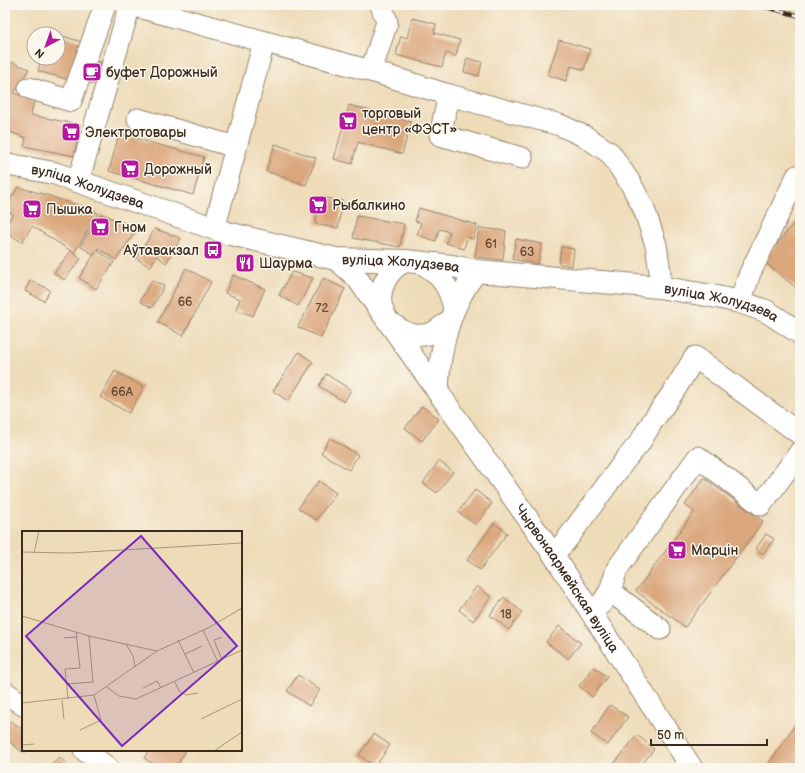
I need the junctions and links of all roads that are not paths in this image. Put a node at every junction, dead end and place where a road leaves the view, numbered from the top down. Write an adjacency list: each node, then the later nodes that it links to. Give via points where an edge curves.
1 (104, 5): 6 (street, via 71,101)
2 (131, 5): 4 (street); 13 (street)
3 (381, 5): 5 (street, via 387,22)
4 (264, 42): 5 (street); 9 (street)
5 (371, 71): 7 (street)
6 (29, 88)
7 (449, 95): 10 (street, via 440,135); 18 (street, via 560,125 586,136 610,153 631,184 646,216 656,244)
8 (138, 119): 9 (street)
9 (236, 147): 14 (street)
10 (522, 158)
11 (5, 164): 13 (main road, вуліца Жолудзева, via 54,173)
12 (800, 177): 19 (street, via 796,176 750,273)
13 (78, 182): 14 (main road, вуліца Жолудзева)
14 (214, 228): 15 (main road, вуліца Жолудзева)
15 (336, 259): 16 (main road, вуліца Жолудзева); 21 (street, Чырвонаармейская вуліца, via 357,278)
16 (413, 261): 17 (main road, вуліца Жолудзева); 20 (street, via 430,268 440,277 451,297); 21 (street, via 398,264 384,282 381,300)
17 (477, 271): 18 (main road, вуліца Жолудзева); 20 (street, via 463,290)
18 (660, 286): 19 (main road, вуліца Жолудзева)
19 (740, 302): 22 (main road, вуліца Жолудзева, via 766,311)
20 (451, 315): 21 (street, via 434,332 414,336 402,332); 23 (street, via 438,371)
21 (387, 320): 23 (street, Чырвонаармейская вуліца)
22 (800, 333)
23 (438, 393): 26 (street, Чырвонаармейская вуліца)
24 (800, 434): 26 (street, via 695,357 639,444 565,542)
25 (800, 452): 27 (street, via 761,505 698,457 617,569)
26 (553, 554): 28 (street, Чырвонаармейская вуліца)
27 (610, 591): 28 (street, via 602,603); 29 (street)
28 (591, 612): 34 (street, Чырвонаармейская вуліца)
29 (660, 629)
30 (5, 692): 31 (street)
31 (22, 705)
32 (85, 751): 33 (street)
33 (108, 768)
34 (692, 768)

